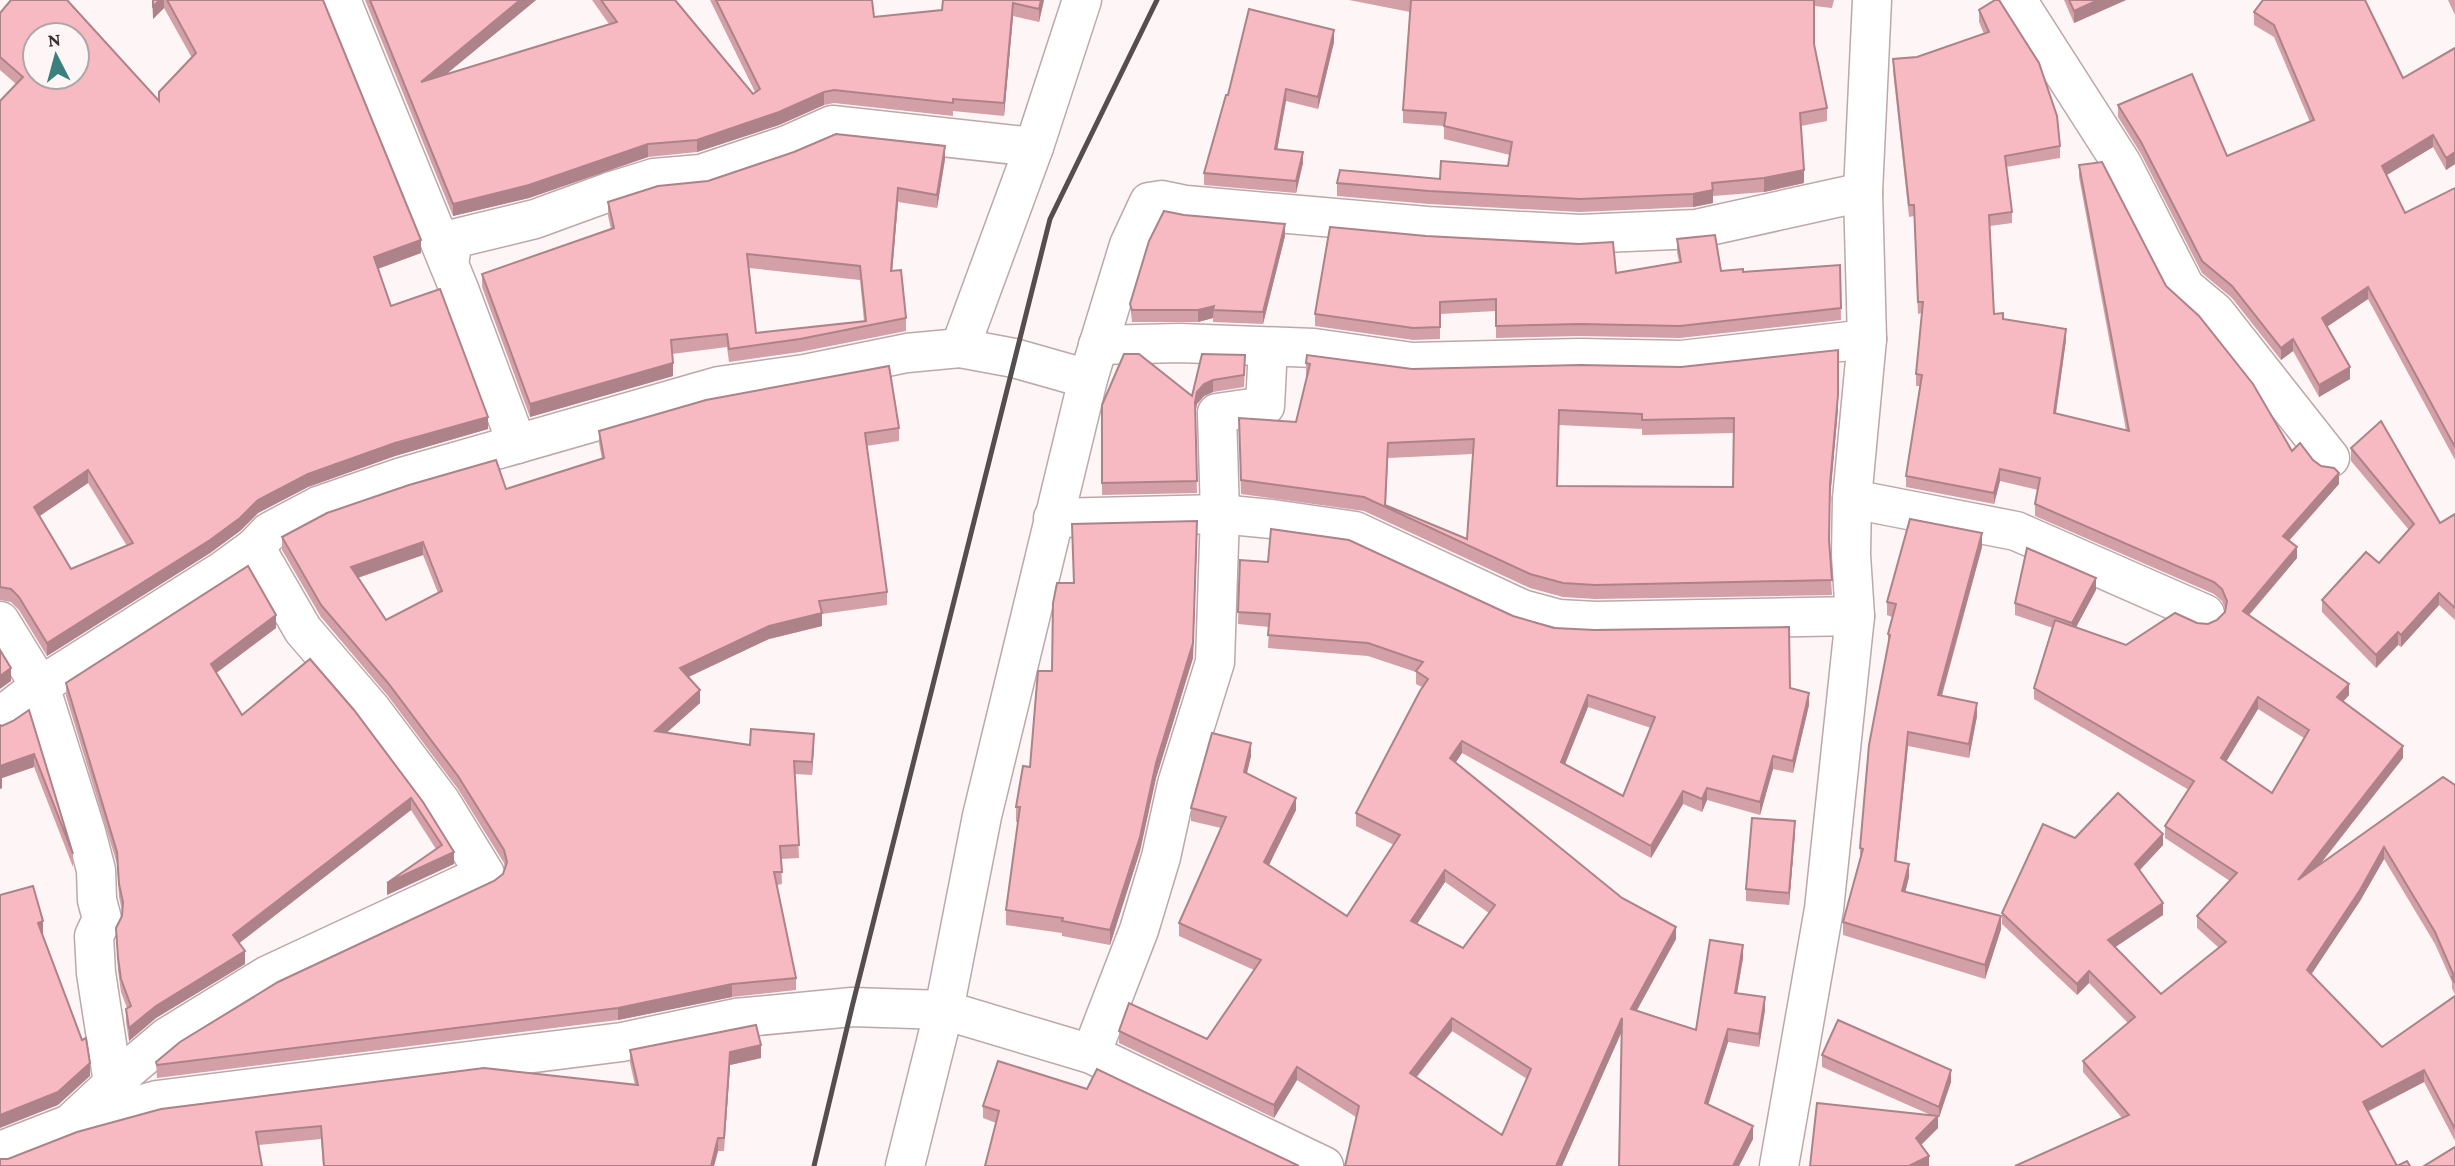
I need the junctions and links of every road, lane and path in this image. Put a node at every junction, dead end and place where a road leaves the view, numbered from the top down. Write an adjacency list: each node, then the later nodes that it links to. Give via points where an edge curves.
1 (341, 0): 7 (street)
2 (1082, 0): 5 (street)
3 (1872, 0): 6 (street)
4 (2017, 0): 13 (street, via 2122,164 2185,287 2216,312)
5 (1034, 147): 7 (street, via 832,125 701,174 654,178 535,219 453,239); 10 (street)
6 (1863, 192): 8 (street); 11 (street, via 1696,229 1580,234 1149,202 1129,245)
7 (449, 264): 12 (street)
8 (1867, 340): 9 (street, via 1681,360 1412,362 1314,348); 14 (street)
9 (1268, 347): 11 (street, via 1180,343); 15 (street, via 1265,406 1217,412)
10 (960, 348): 11 (street, via 1014,358); 12 (street, via 719,386)
11 (1093, 362): 16 (street)
12 (517, 444): 17 (street, via 318,506 269,532)
13 (2330, 458)
14 (1852, 499): 18 (street, via 2015,531); 19 (street)
15 (1220, 514): 16 (street); 19 (street, via 1354,531 1522,609 1559,619); 24 (street, via 1215,662 1139,929)
16 (1053, 518): 23 (street, via 982,816)
17 (255, 547): 21 (street); 25 (street, via 303,630 371,709 441,802 485,874 268,975 167,1037)
18 (2205, 614)
19 (1855, 616): 30 (street, via 1824,909)
20 (0, 621): 21 (street)
21 (40, 686): 22 (street); 25 (street, via 96,870 102,919 94,936 96,973)
22 (0, 717)
23 (944, 1010): 24 (street); 26 (street, via 852,1007 736,1018 622,1042 157,1100); 28 (street)
24 (1091, 1054): 29 (street)
25 (113, 1083): 26 (street)
26 (70, 1124): 27 (street)
27 (0, 1151)
28 (905, 1166)
29 (1324, 1166)
30 (1779, 1166)

